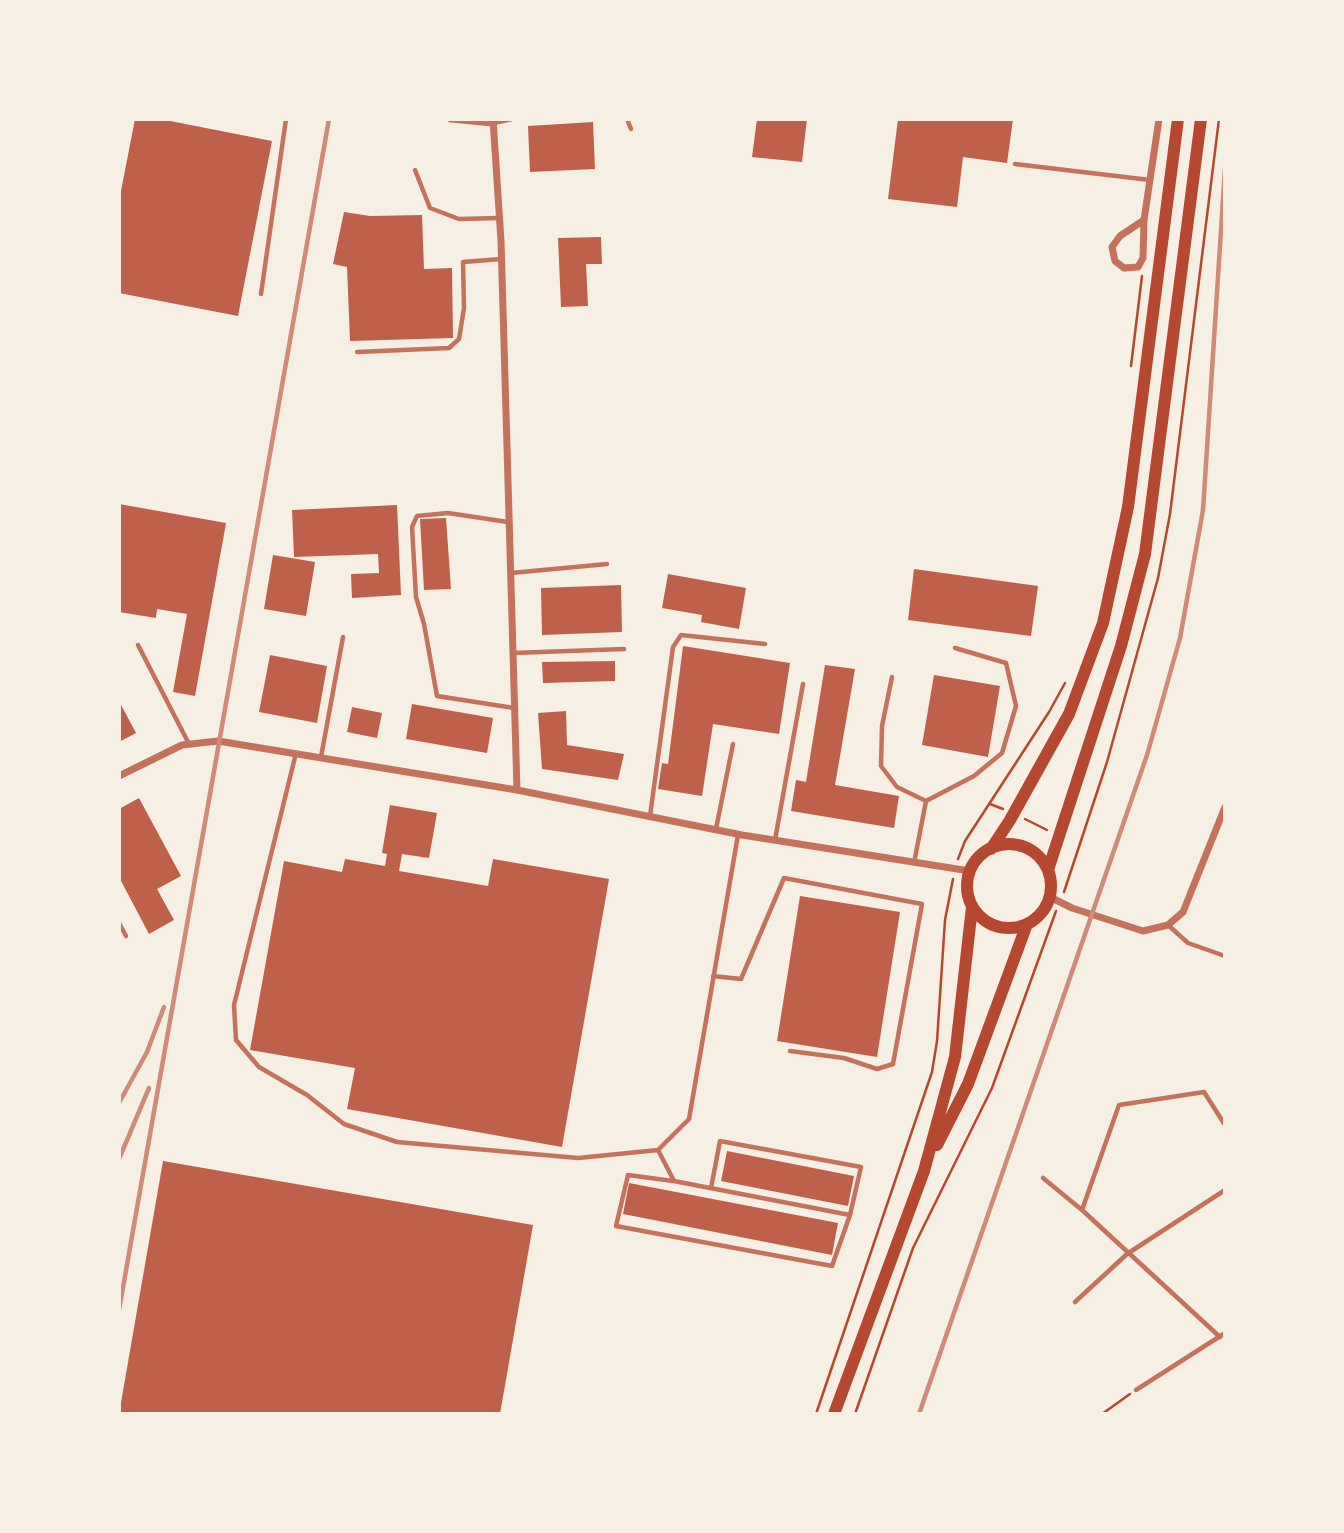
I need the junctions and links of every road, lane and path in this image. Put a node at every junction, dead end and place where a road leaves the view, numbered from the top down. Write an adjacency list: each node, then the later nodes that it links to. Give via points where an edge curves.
1 (284, 119): 16 (lane)
2 (451, 119): 8 (street)
3 (512, 119): 8 (lane)
4 (627, 119): 9 (lane)
5 (1159, 119): 12 (street)
6 (1178, 119): 38 (main road, via 1118,566 1103,623 1069,715)
7 (1201, 119): 41 (main road, via 1145,555 1121,646)
8 (493, 121): 13 (street)
9 (631, 129)
10 (1015, 164): 12 (lane)
11 (415, 170): 13 (lane, via 430,208 459,219)
12 (1150, 180): 14 (street)
13 (500, 218): 15 (street)
14 (1144, 219): 14 (street, via 1112,247 1115,261 1124,268 1138,267 1143,258)
15 (502, 259): 17 (lane, via 463,262 459,340 449,348); 18 (street)
16 (261, 294)
17 (357, 352)
18 (508, 522): 20 (street); 29 (lane, via 448,513 416,516 412,527 416,597 437,696)
19 (607, 564): 20 (lane)
20 (510, 573): 26 (street)
21 (343, 637): 33 (lane)
22 (765, 644): 39 (lane, via 681,635 673,647)
23 (138, 645): 30 (lane)
24 (955, 648): 36 (lane, via 1006,663 1016,706 1002,753 974,776)
25 (624, 649): 26 (lane)
26 (512, 653): 29 (street)
27 (892, 677): 36 (lane, via 882,726 881,766 897,787)
28 (803, 684): 43 (lane)
29 (514, 708): 35 (street)
30 (189, 744): 32 (street, via 218,741); 34 (street)
31 (733, 744): 40 (lane)
32 (296, 753): 33 (street); 58 (lane, via 234,1005 236,1040 259,1067 344,1124 397,1142 578,1158)
33 (321, 757): 35 (street)
34 (119, 776)
35 (517, 790): 39 (street)
36 (926, 801): 45 (lane)
37 (1225, 807): 52 (street, via 1183,912)
38 (1014, 814): 41 (path); 44 (main road)
39 (650, 817): 40 (street)
40 (716, 830): 42 (street)
41 (1057, 834): 46 (main road)
42 (738, 835): 43 (street); 55 (lane)
43 (775, 841): 45 (street)
44 (991, 849): 46 (main road, via 1021,845); 47 (main road)
45 (914, 864): 47 (street)
46 (1048, 870): 48 (main road)
47 (970, 871): 49 (main road, via 967,888)
48 (1055, 899): 51 (main road); 52 (street, via 1143,931); 71 (path, via 992,1088 913,1248)
49 (972, 906): 51 (main road, via 997,926); 59 (main road, via 955,1057)
50 (119, 923): 53 (lane)
51 (1027, 924): 59 (main road, via 968,1084)
52 (1168, 925): 54 (lane, via 1188,943)
53 (126, 936)
54 (1225, 956)
55 (713, 976): 56 (lane, via 741,979 784,878 922,904 892,1064 877,1069 844,1058); 58 (lane, via 689,1119)
56 (790, 1051)
57 (1225, 1125): 64 (lane, via 1204,1092 1119,1105)
58 (658, 1150): 61 (lane)
59 (924, 1171): 70 (main road)
60 (1043, 1178): 64 (lane)
61 (674, 1181): 62 (lane); 65 (lane, via 628,1175 616,1226 832,1266)
62 (711, 1188): 65 (lane); 65 (lane, via 720,1141 860,1167)
63 (1225, 1190): 66 (lane)
64 (1082, 1210): 66 (lane)
65 (850, 1215)
66 (1127, 1254): 67 (lane); 68 (lane)
67 (1075, 1302)
68 (1222, 1335): 69 (lane)
69 (1136, 1390): 72 (path)
70 (834, 1414)
71 (855, 1414)
72 (1102, 1414)

